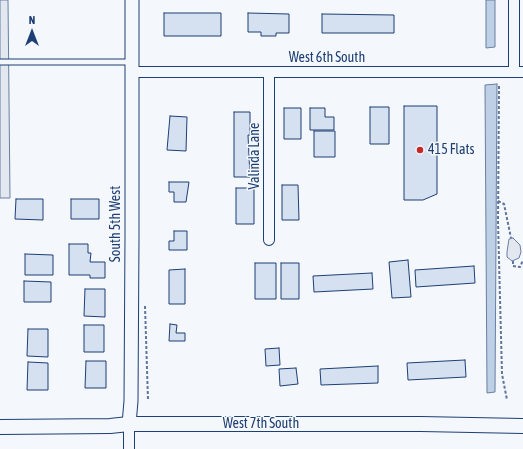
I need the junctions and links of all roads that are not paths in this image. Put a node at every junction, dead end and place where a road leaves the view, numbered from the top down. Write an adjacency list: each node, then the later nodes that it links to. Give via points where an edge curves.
1 (132, 0): 4 (street, South 5th West)
2 (514, 0): 6 (street)
3 (0, 62): 4 (lane)
4 (132, 67): 5 (street, West 6th South); 8 (street, South 5th West)
5 (269, 72): 6 (street, West 6th South); 7 (street, Valinda Lane)
6 (518, 72)
7 (269, 240)
8 (129, 424): 9 (main road, West 7th South); 10 (main road, West 7th South); 11 (street, South 5th West)
9 (523, 426)
10 (0, 427)
11 (129, 449)

